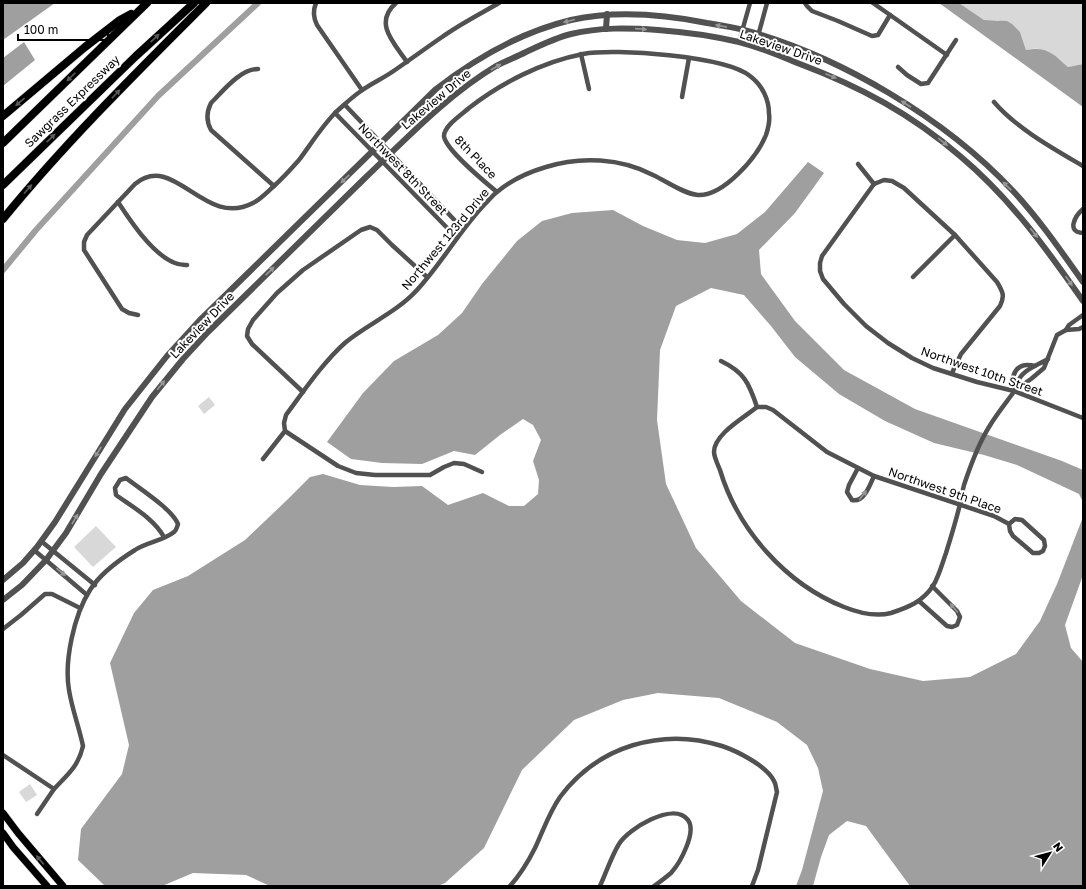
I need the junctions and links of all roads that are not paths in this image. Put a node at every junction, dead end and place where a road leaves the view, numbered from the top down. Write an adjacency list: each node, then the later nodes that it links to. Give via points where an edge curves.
1 (147, 3): 11 (highway, Sawgrass Expressway)
2 (194, 3): 41 (highway, Sawgrass Expressway, one-way to 2)
3 (206, 3): 46 (highway, one-way to 3, via 92,118)
4 (316, 3): 26 (street, via 314,19 317,25)
5 (396, 3): 23 (street, via 388,12 385,26)
6 (499, 3): 23 (street, via 447,33)
7 (750, 3): 15 (street)
8 (767, 3): 16 (street)
9 (806, 3): 13 (street, via 812,11 872,36 878,35)
10 (873, 3): 13 (street)
11 (139, 10): 32 (highway, one-way to 32, via 120,20 85,47); 33 (highway, Sawgrass Expressway, one-way to 33)
12 (607, 14): 14 (street); 15 (street, Lakeview Drive, one-way to 12, via 682,18); 34 (street, Lakeview Drive, one-way to 34, via 571,20 533,32 477,60 436,89)
13 (890, 16): 21 (street)
14 (606, 29): 18 (street, Lakeview Drive, one-way to 18, via 676,31); 36 (street, Lakeview Drive, one-way to 14, via 443,105 471,82 499,64 555,39 574,33)
15 (743, 30): 16 (street, Lakeview Drive); 18 (street)
16 (759, 34): 19 (street); 55 (street, Lakeview Drive, one-way to 16, via 1040,223 1012,191 946,132 905,102 860,78 810,53)
17 (956, 40): 21 (street)
18 (739, 42): 19 (street, Lakeview Drive)
19 (755, 47): 57 (street, Lakeview Drive, one-way to 57, via 848,83 878,98 934,135 961,156 1002,196 1033,231)
20 (581, 54): 22 (street, via 601,51); 27 (street); 43 (street, 8th Place, via 554,61 498,88 447,128 444,135 447,144)
21 (947, 55): 24 (street, via 928,83 921,84)
22 (689, 58): 28 (street); 43 (street, Northwest 123rd Drive, via 739,69 751,76 762,88 768,103 770,118 766,135 754,155 732,180 721,188 697,195 650,173 624,164 600,160 571,161 544,167)
23 (407, 62): 26 (street)
24 (898, 67)
25 (258, 69): 42 (street, via 243,72 211,103 206,116 207,124 210,130)
26 (362, 90): 30 (street)
27 (588, 90)
28 (682, 96)
29 (994, 102): 39 (street, via 1002,112 1047,145)
30 (345, 105): 31 (street); 34 (street, Northwest 8th Street)
31 (335, 113): 35 (street, Northwest 8th Street); 42 (street)
32 (3, 116)
33 (3, 143)
34 (381, 143): 35 (street, Lakeview Drive); 36 (street, Northwest 8th Street)
35 (373, 152): 37 (street, Northwest 8th Street); 52 (street, Lakeview Drive, one-way to 52)
36 (391, 154): 37 (street, Lakeview Drive); 47 (street, Northwest 8th Street)
37 (382, 162): 50 (street, Northwest 8th Street); 56 (street, Lakeview Drive, one-way to 37)
38 (858, 164): 40 (street)
39 (1083, 166)
40 (874, 184): 49 (street, via 884,180 892,181 904,188); 65 (street, Northwest 10th Street, via 822,256 820,270 823,279 866,326 888,343 933,368)
41 (3, 185)
42 (274, 186): 44 (street, via 254,203 229,209 204,200 172,180 156,175 140,179)
43 (497, 192): 47 (street, Northwest 123rd Drive)
44 (118, 202): 51 (street, via 144,239 172,263); 58 (street, via 87,235 84,250 122,309)
45 (1083, 209): 48 (street, via 1074,218 1073,224 1078,233)
46 (3, 219)
47 (463, 229): 50 (street, Northwest 123rd Drive)
48 (1083, 233)
49 (955, 235): 54 (street); 65 (street, via 998,282 1004,299 961,354)
50 (457, 238): 53 (street, Northwest 123rd Drive)
51 (187, 265)
52 (244, 277): 56 (street); 79 (street, Lakeview Drive, one-way to 79, via 199,321 142,387 119,418)
53 (427, 277): 67 (street, Northwest 123rd Drive, via 399,306 343,345); 67 (street, via 377,230 370,227 361,230 303,270 277,293 253,320 248,328 248,336 252,344)
54 (913, 277)
55 (1083, 282)
56 (253, 288): 81 (street, Lakeview Drive, one-way to 56, via 152,397 208,332)
57 (1083, 301)
58 (138, 315)
59 (1083, 315): 61 (street)
60 (1083, 327): 61 (street)
61 (1066, 330): 62 (street, via 1057,335)
62 (1048, 359): 64 (street); 66 (street, via 1044,368)
63 (721, 361): 68 (street, via 735,368 749,384)
64 (1035, 366): 66 (street, via 1020,377); 66 (street, via 1030,364 1017,369 1012,383)
65 (952, 373): 66 (street, Northwest 10th Street)
66 (1014, 391): 70 (street, Northwest 10th Street); 76 (street, via 988,428 964,486)
67 (303, 392): 71 (street, Northwest 123rd Drive, via 286,415)
68 (757, 407): 73 (street, Northwest 9th Place, via 774,410 827,452); 88 (street, via 724,433 717,442 714,452 734,506 768,554 812,590 851,610 869,614 888,614)
69 (1083, 412): 70 (street)
70 (1082, 418)
71 (285, 431): 72 (street, Northwest 123rd Drive); 74 (street, via 338,466 356,473 430,476 454,463 464,464)
72 (263, 459)
73 (858, 468): 75 (street, Northwest 9th Place); 75 (street, Northwest 9th Place, one-way to 75, via 847,492 852,500 861,498)
74 (482, 472)
75 (874, 476): 76 (street, Northwest 9th Place)
76 (960, 505): 77 (street, Northwest 9th Place, via 994,516); 85 (street, via 940,570)
77 (1009, 524): 77 (street, Northwest 9th Place, via 1015,519 1022,520 1044,540 1043,551 1033,553 1013,536)
78 (164, 537): 78 (street, via 175,532 178,524 176,518 126,478 120,480 115,488 116,495 159,528); 84 (street, via 142,545 124,557)
79 (41, 541): 80 (street, Lakeview Drive); 81 (street)
80 (34, 550): 82 (street); 83 (street, Lakeview Drive)
81 (53, 552): 82 (street, Lakeview Drive); 84 (street)
82 (46, 560): 86 (street, one-way to 86); 87 (street, Lakeview Drive)
83 (3, 580)
84 (94, 584): 86 (street)
85 (932, 586): 88 (street); 88 (street, one-way to 85, via 947,626 957,625 960,617 957,610)
86 (87, 595): 89 (street)
87 (3, 600)
88 (919, 602)
89 (80, 608): 90 (street, via 52,594 45,594); 92 (street, via 69,651 68,688 83,746 75,767)
90 (3, 629)
91 (3, 755): 92 (street)
92 (54, 789): 94 (street)
93 (3, 813): 97 (main road, one-way to 93)
94 (37, 814)
95 (3, 833): 96 (main road)
96 (47, 886)
97 (63, 886)
98 (510, 886): 101 (street, via 534,849 560,797 577,777 598,761 622,748 651,740 679,738 723,746 765,770 774,781 776,798)
99 (600, 886): 100 (street, via 619,844 638,825 655,818 680,815 687,819 690,825 687,844 671,872)
100 (654, 886)
101 (752, 886)

